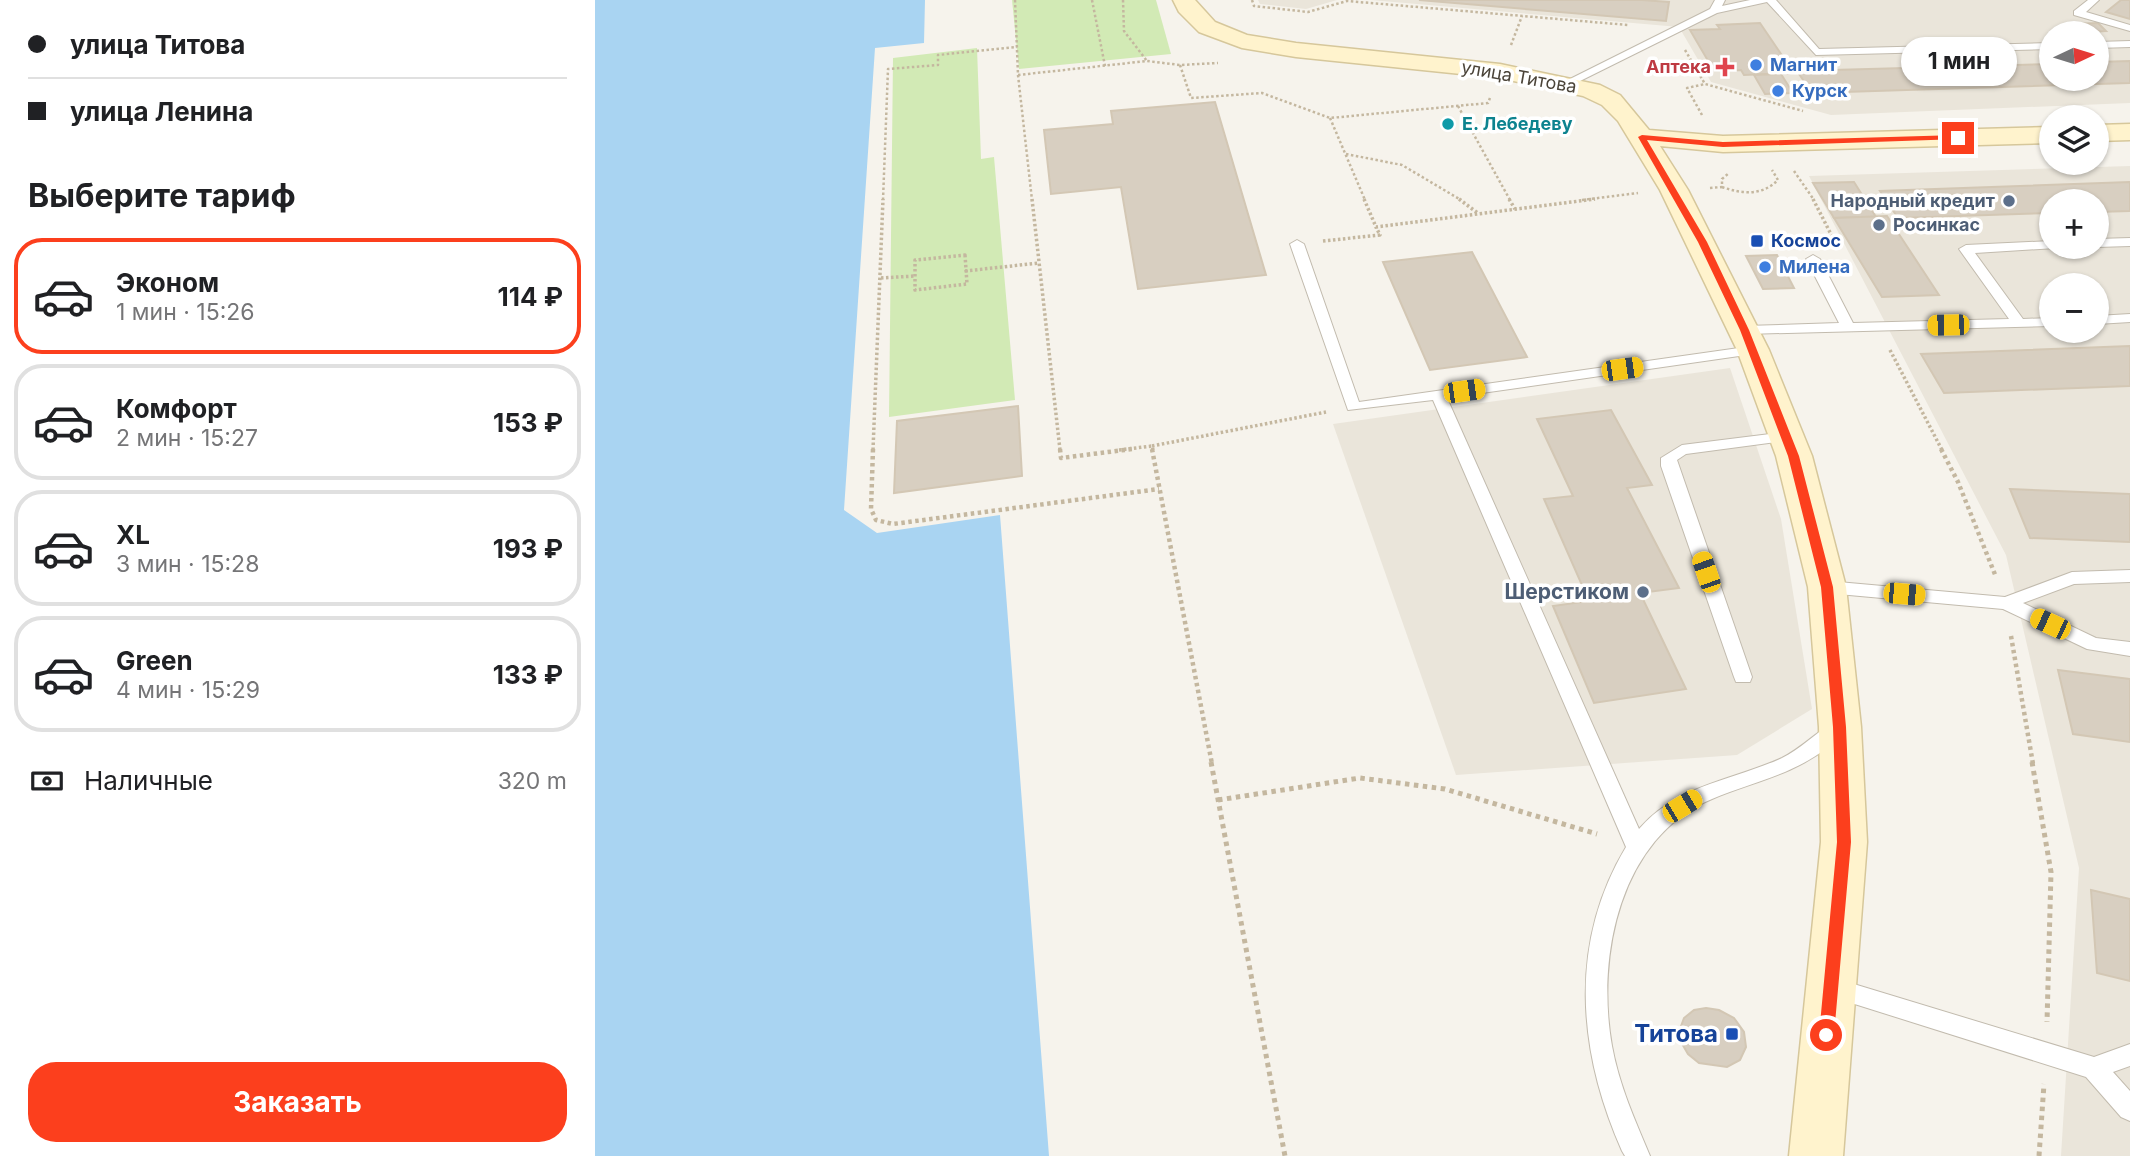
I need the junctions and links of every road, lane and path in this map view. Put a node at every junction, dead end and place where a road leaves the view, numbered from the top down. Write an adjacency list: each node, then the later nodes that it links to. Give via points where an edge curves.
1 (1015, 0): 16 (path)
2 (1092, 0): 19 (path, via 1105,66)
3 (1123, 0): 17 (path, via 1124,31)
4 (1184, 0): 20 (main road, улица Титова, via 1207,27 1242,41)
5 (1252, 0): 12 (path, via 1254,6 1308,12 1347,1)
6 (1720, 0): 10 (lane)
7 (1764, 0): 10 (lane)
8 (1770, 0): 15 (lane, via 1817,52)
9 (2094, 0): 11 (lane, via 2078,13)
10 (1714, 11): 12 (lane)
11 (2130, 28)
12 (1673, 29): 20 (lane); 22 (path, via 1705,84)
13 (2130, 44): 14 (lane)
14 (2109, 45)
15 (2039, 46)
16 (1017, 47): 19 (path); 44 (path, via 938,55 938,65 888,69)
17 (1147, 61)
18 (1180, 65): 27 (path, via 1191,99 1262,93 1330,118)
19 (1018, 75): 41 (path)
20 (1568, 83): 26 (main road, улица Титова, via 1611,100)
21 (1458, 106): 32 (path)
22 (1808, 113)
23 (2039, 124): 26 (main road, via 1723,144)
24 (2109, 126): 25 (main road)
25 (2130, 132)
26 (1642, 137): 51 (main road, улица Титова, via 1697,232)
27 (1345, 154): 33 (path, via 1402,164); 34 (path)
28 (1770, 167): 30 (path, via 1778,180 1772,188 1756,192)
29 (1791, 167): 39 (path, via 1817,204)
30 (1722, 187)
31 (1644, 193): 32 (path)
32 (1515, 209): 33 (path)
33 (1479, 214): 34 (path)
34 (1376, 227): 37 (path, via 1380,235)
35 (2130, 242): 36 (lane)
36 (2109, 243)
37 (1297, 244): 53 (lane)
38 (2039, 246): 48 (lane, via 1966,249)
39 (1841, 253)
40 (1812, 259): 50 (lane)
41 (1039, 263): 42 (path); 55 (path, via 1061,458)
42 (965, 271): 43 (path, via 967,284 915,290); 43 (path, via 965,255 915,261)
43 (915, 276): 44 (path)
44 (881, 278): 56 (path, via 871,509 876,520 893,524)
45 (2130, 318): 46 (lane)
46 (2109, 319)
47 (2039, 322): 48 (lane)
48 (2019, 323): 49 (lane)
49 (1878, 326): 50 (lane); 59 (path, via 1958,482)
50 (1848, 327): 51 (lane)
51 (1749, 340): 52 (lane); 54 (main road, улица Титова)
52 (1438, 395): 53 (lane); 64 (lane)
53 (1353, 407): 55 (path)
54 (1786, 437): 58 (main road, улица Титова); 61 (lane, via 1682,450 1669,458)
55 (1152, 446): 56 (path)
56 (1160, 488): 63 (path)
57 (2130, 576): 59 (lane, via 2073,578)
58 (1827, 587): 59 (lane); 62 (main road, улица Титова)
59 (2006, 603): 60 (lane, via 2094,644); 66 (path, via 2052,872)
60 (2130, 649)
61 (1743, 677)
62 (1840, 727): 64 (lane, via 1792,761 1704,792 1659,820); 65 (main road, улица Титова, via 1844,842)
63 (1218, 800): 64 (path, via 1360,778 1445,789); 70 (path)
64 (1636, 845): 71 (lane, via 1612,900 1597,974 1599,1043 1619,1120)
65 (1831, 986): 66 (lane); 72 (main road, улица Титова)
66 (2046, 1054): 68 (lane); 73 (path)
67 (2130, 1055): 68 (lane)
68 (2094, 1068): 69 (lane)
69 (2130, 1109)
70 (1285, 1156)
71 (1638, 1156)
72 (1816, 1156)
73 (2039, 1156)

